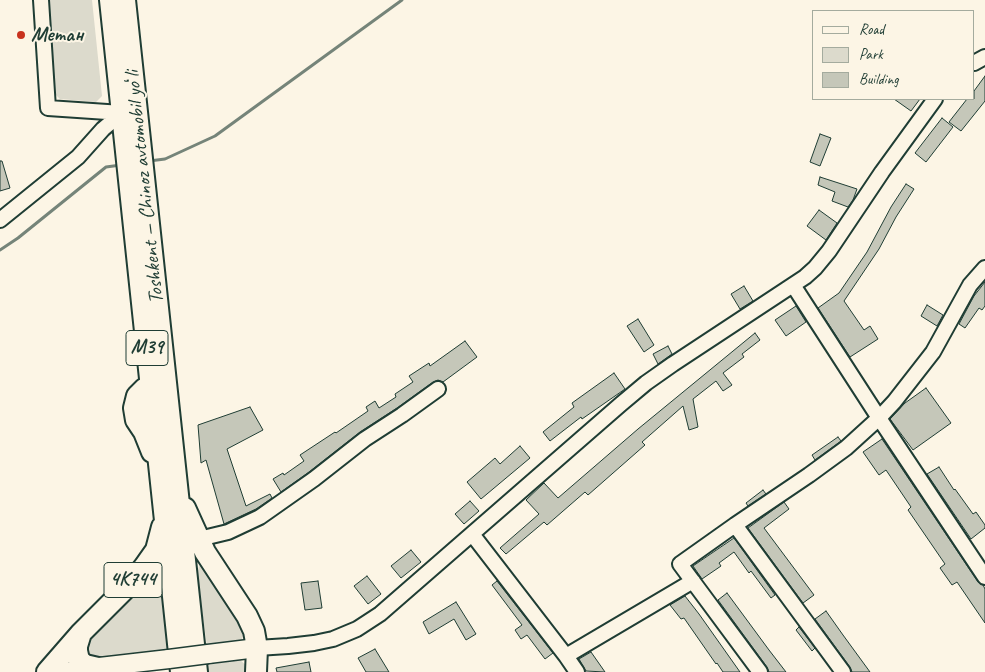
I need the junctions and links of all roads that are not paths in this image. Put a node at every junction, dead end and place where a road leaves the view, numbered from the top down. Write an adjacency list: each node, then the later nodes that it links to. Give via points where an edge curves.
1 (41, 0): 5 (street, via 48,108)
2 (110, 0): 5 (highway, Toshkent — Chinoz avtomobil yoʻli / M39)
3 (125, 0): 5 (highway, Toshkent — Chinoz avtomobil yoʻli / M39)
4 (933, 100): 8 (street, via 829,252)
5 (128, 124): 6 (street, via 103,129 78,157); 9 (highway, Toshkent — Chinoz avtomobil yoʻli / M39)
6 (0, 220)
7 (985, 268): 11 (street, via 970,285 933,352)
8 (794, 285): 11 (street); 15 (street, via 646,384)
9 (159, 388): 12 (highway, Toshkent — Chinoz avtomobil yoʻli / M39); 13 (highway, via 144,388 137,396 134,414 160,468)
10 (438, 389): 16 (street, via 260,517 228,532)
11 (879, 418): 14 (street, via 839,453); 17 (street)
12 (177, 490): 16 (highway); 26 (highway, Toshkent — Chinoz avtomobil yoʻli / M39)
13 (165, 515): 19 (highway, 4К744, via 156,550 128,586); 22 (highway)
14 (735, 525): 18 (street, via 680,564); 30 (street)
15 (472, 534): 20 (street, via 380,614 357,629 314,644); 21 (street)
16 (199, 539): 20 (highway, via 251,623)
17 (985, 577)
18 (693, 581): 21 (street); 29 (street)
19 (81, 633): 23 (highway, via 77,646 79,660); 24 (highway, 4К744)
20 (257, 648): 22 (main road, bridge, via 208,654); 27 (highway)
21 (566, 656): 28 (street)
22 (175, 665): 23 (main road)
23 (98, 668): 25 (main road)
24 (47, 672)
25 (65, 672)
26 (197, 672)
27 (256, 672)
28 (577, 672)
29 (760, 672)
30 (843, 672)

